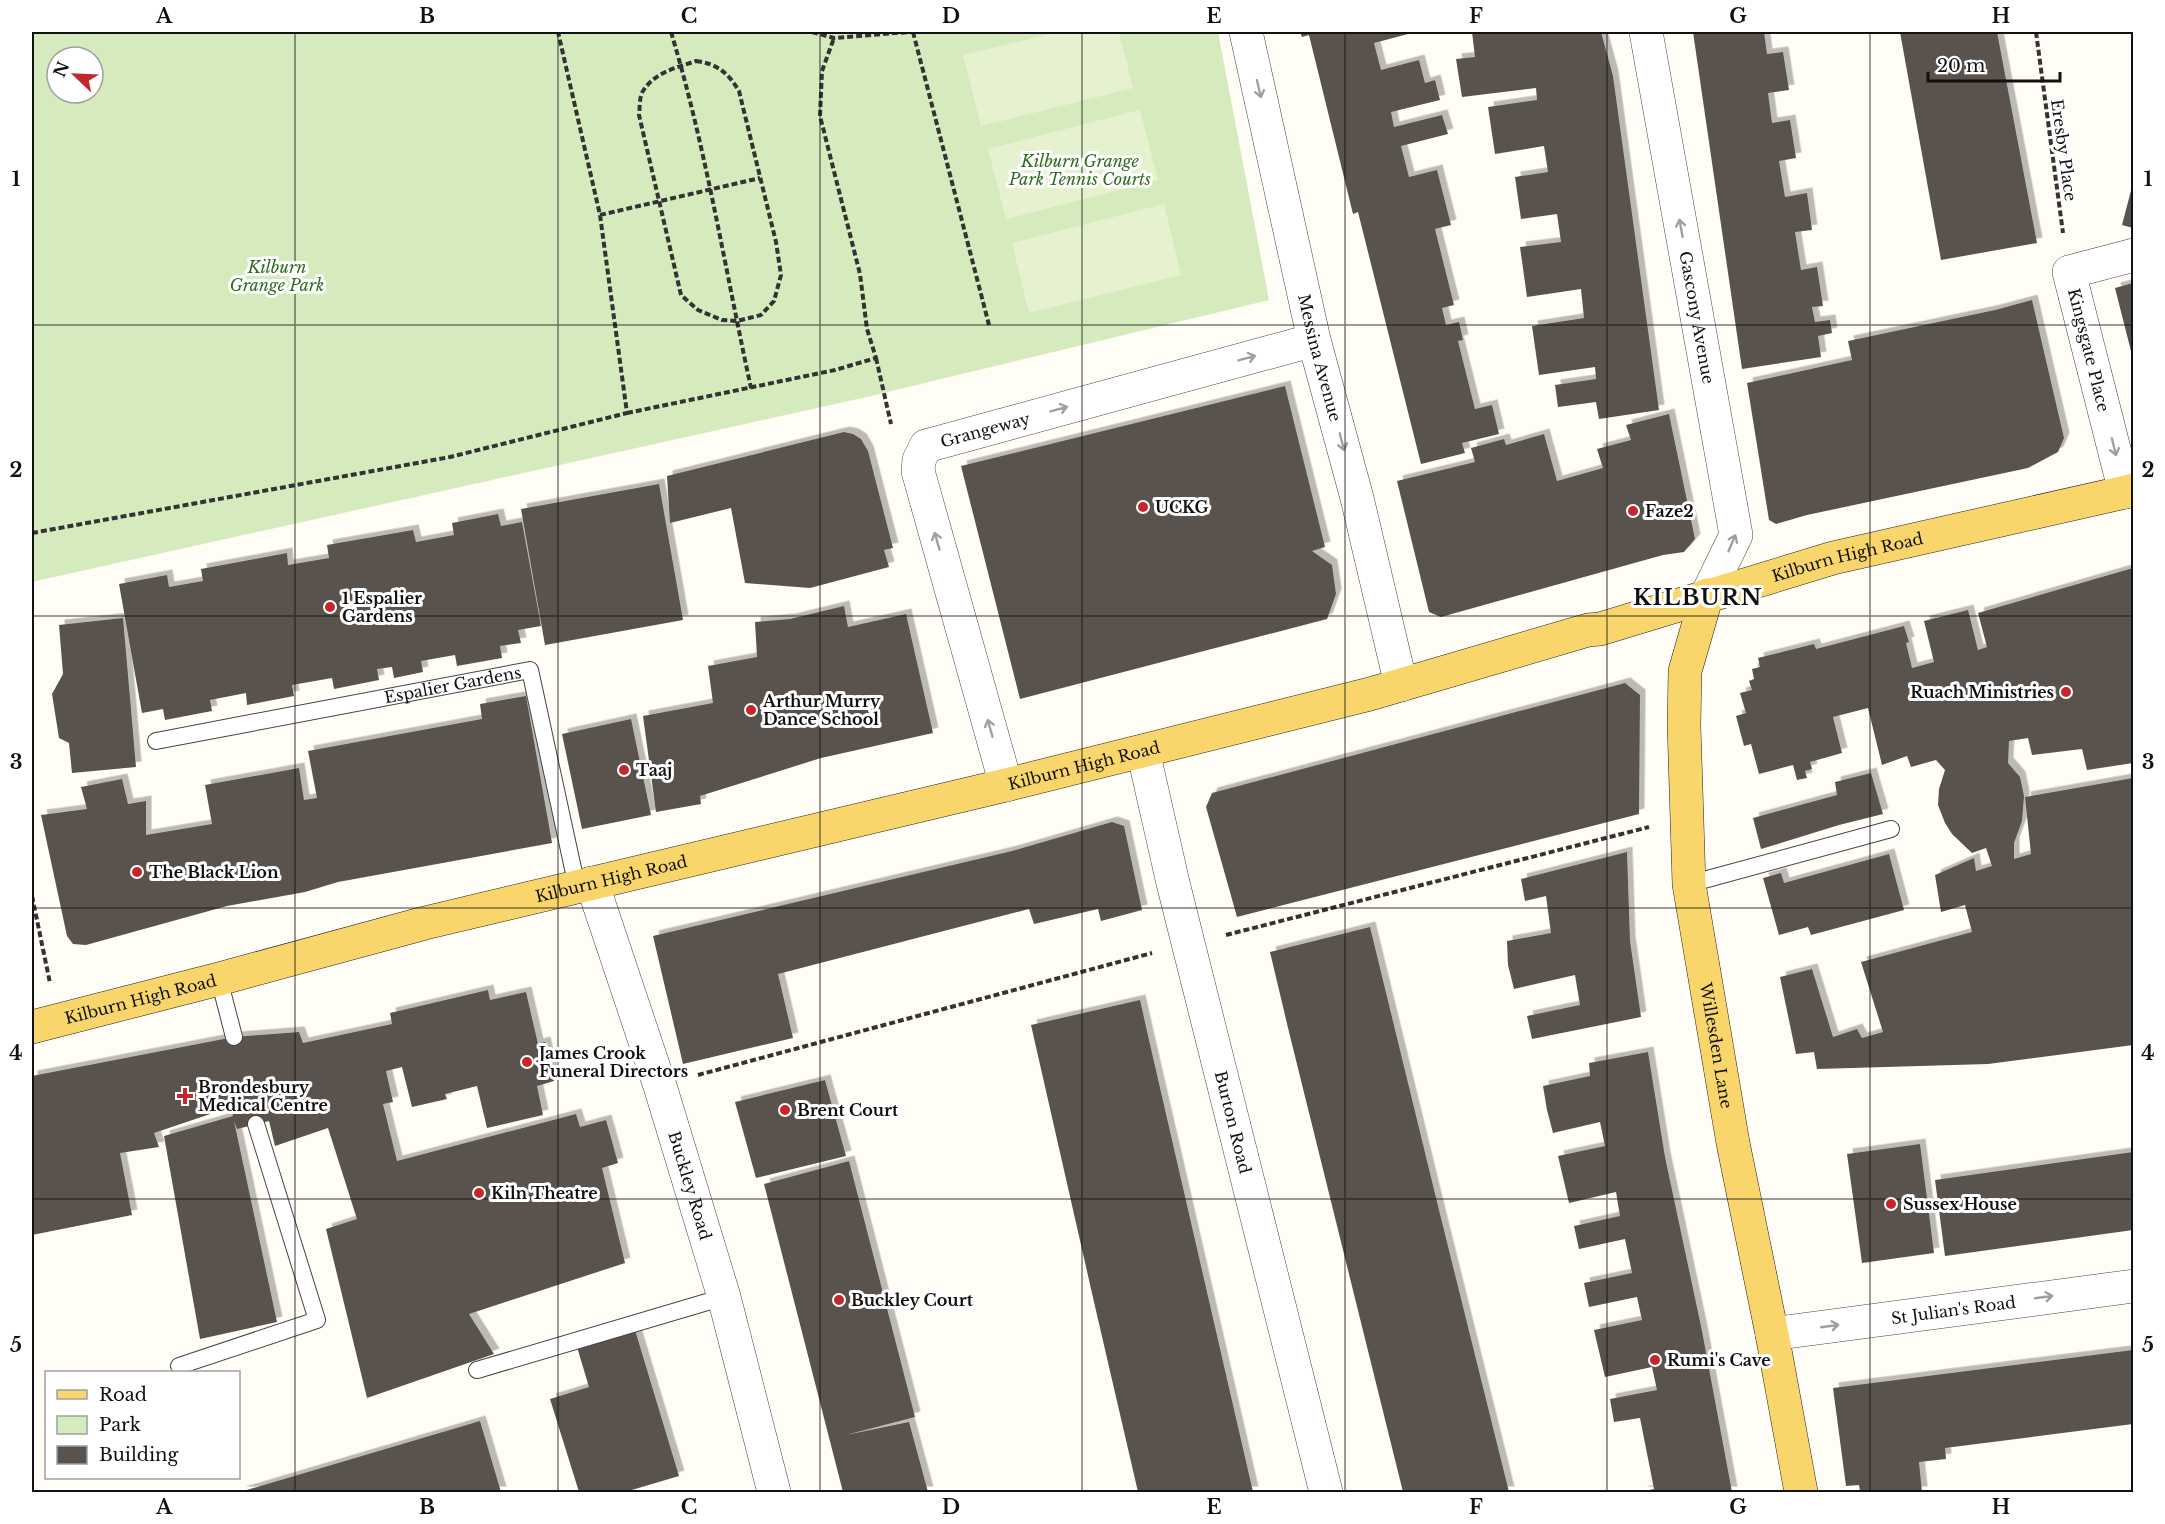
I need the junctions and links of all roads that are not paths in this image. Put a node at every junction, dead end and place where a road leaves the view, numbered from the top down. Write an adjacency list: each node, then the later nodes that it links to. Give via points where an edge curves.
1 (1246, 32): 4 (street, Messina Avenue, one-way to 4)
2 (1646, 32): 6 (street, Gascony Avenue, one-way to 2, via 1736,535)
3 (2133, 255): 5 (street, Kingsgate Place, one-way to 5, via 2069,272)
4 (1314, 340): 7 (street, Messina Avenue, one-way to 7, via 1357,498); 10 (street, Grangeway, one-way to 4, via 918,471 926,446)
5 (2129, 491): 6 (main road, Kilburn High Road, via 1833,558)
6 (1707, 595): 7 (main road, Kilburn High Road); 12 (main road, Willesden Lane, via 1685,671)
7 (1401, 685): 9 (main road, Kilburn High Road)
8 (156, 741): 13 (lane, Espalier Gardens, via 530,670)
9 (1143, 751): 10 (main road, Kilburn High Road); 24 (street, Burton Road)
10 (1006, 785): 13 (main road, Kilburn High Road)
11 (1892, 829): 12 (lane)
12 (1689, 884): 20 (main road, Willesden Lane, via 1733,1143)
13 (585, 885): 14 (main road, Kilburn High Road); 19 (street, Buckley Road, via 660,1086)
14 (219, 979): 15 (main road, Kilburn High Road); 16 (lane)
15 (44, 1023)
16 (234, 1037)
17 (256, 1124): 21 (lane, via 317,1320)
18 (2133, 1286): 20 (street, St Julian's Road, one-way to 18)
19 (724, 1297): 22 (lane); 23 (street, Buckley Road)
20 (1772, 1334): 25 (main road, Willesden Lane)
21 (179, 1366)
22 (477, 1370)
23 (774, 1492)
24 (1326, 1492)
25 (1801, 1492)

